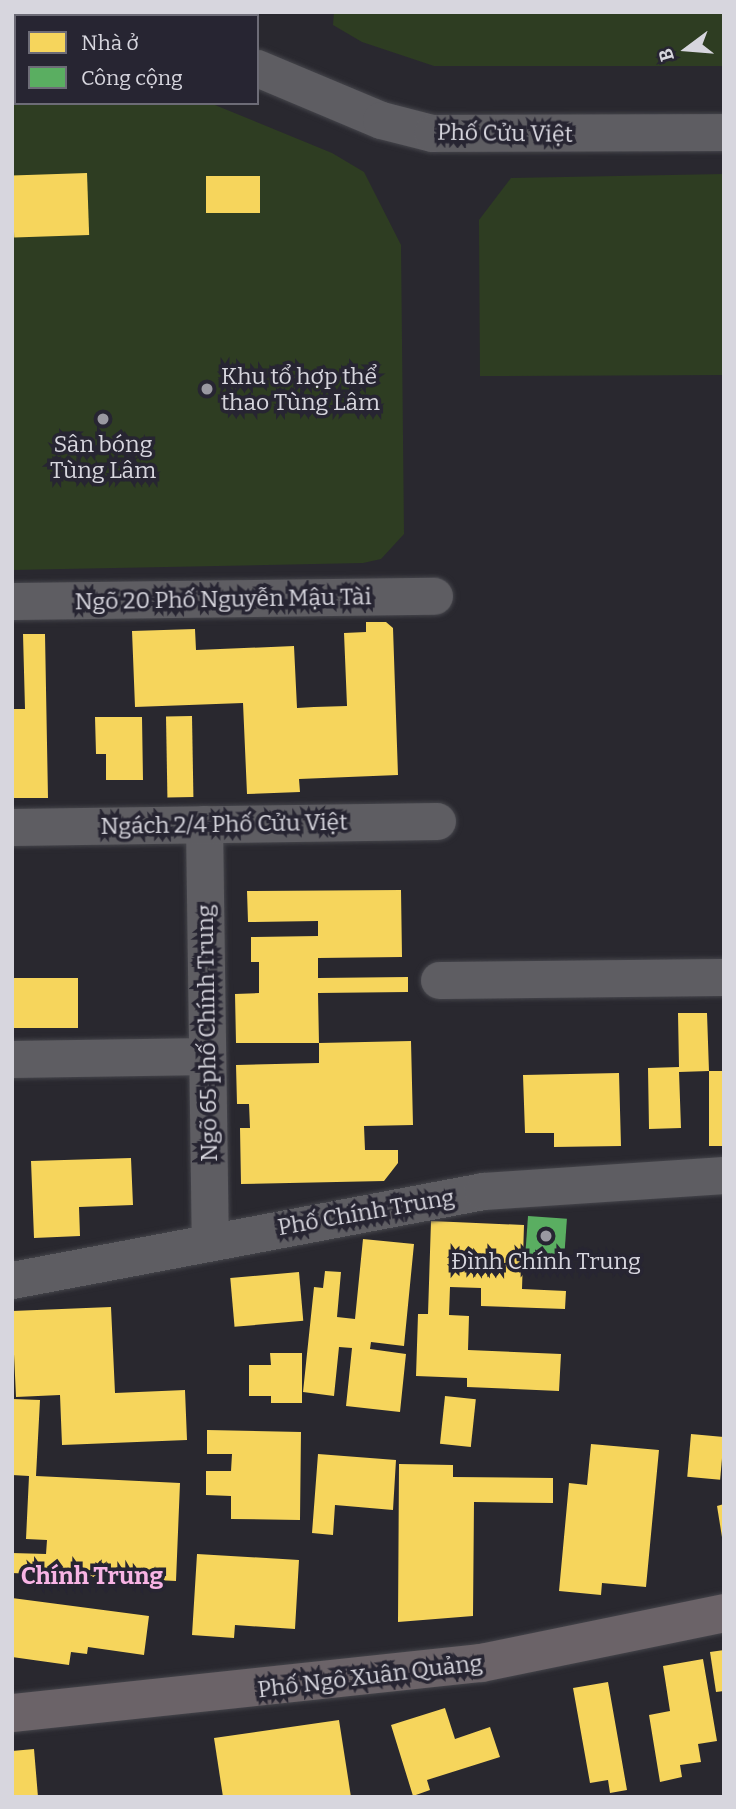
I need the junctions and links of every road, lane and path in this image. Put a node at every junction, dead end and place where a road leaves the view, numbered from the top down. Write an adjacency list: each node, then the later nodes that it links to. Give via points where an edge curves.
1 (259, 69): 2 (street, Phố Cửu Việt, via 381,120 432,133)
2 (724, 132)
3 (434, 596): 4 (street, Ngõ 20 Phố Nguyễn Mậu Tài)
4 (12, 601)
5 (437, 821): 6 (street, Ngách 2/4 Phố Cửu Việt)
6 (204, 824): 7 (street, Ngách 2/4 Phố Cửu Việt); 10 (street, Ngõ 65 phố Chính Trung)
7 (12, 827)
8 (724, 977): 9 (street)
9 (439, 981)
10 (207, 1056): 11 (street); 13 (street, Ngõ 65 phố Chính Trung)
11 (12, 1059)
12 (724, 1175): 13 (street, Phố Chính Trung, via 483,1191)
13 (210, 1241): 14 (street, Phố Chính Trung)
14 (12, 1280)
15 (724, 1613): 16 (main road, Phố Ngô Xuân Quảng, via 481,1663)
16 (12, 1713)

